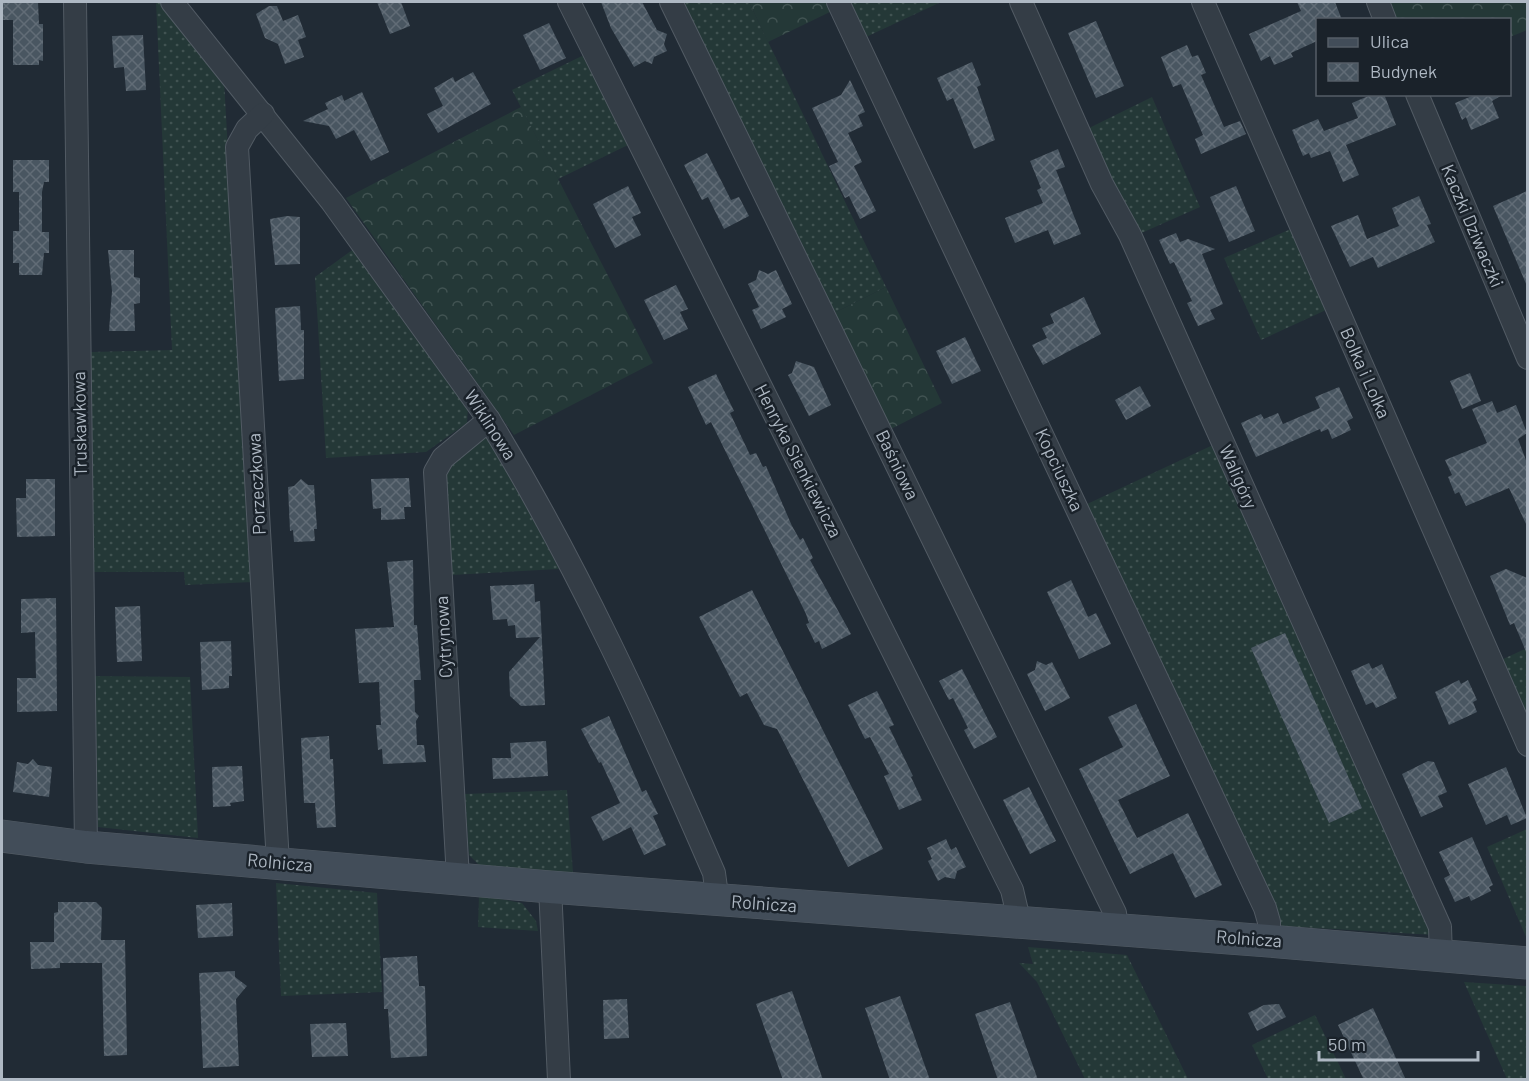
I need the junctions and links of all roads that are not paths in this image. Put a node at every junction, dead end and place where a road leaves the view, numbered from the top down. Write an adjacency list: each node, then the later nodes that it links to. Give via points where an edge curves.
1 (75, 2): 16 (street, Truskawkowa)
2 (172, 2): 11 (street, Wiklinowa)
3 (569, 2): 21 (street, Henryka Sienkiewicza, via 1012,890)
4 (671, 2): 22 (street, Baśniowa, via 1115,913)
5 (838, 2): 23 (street, Kopciuszka, via 1260,897 1269,922)
6 (1021, 2): 24 (street, Waligóry, via 1102,184 1130,235 1440,927)
7 (1203, 2): 14 (street, Bolka i Lolka)
8 (1378, 2): 9 (street)
9 (1384, 18)
10 (1418, 96): 12 (street, Kaczki Dziwaczki)
11 (263, 114): 13 (street, Wiklinowa, via 332,202); 17 (street, Porzeczkowa, via 247,129 237,147)
12 (1527, 358)
13 (489, 420): 18 (street, Cytrynowa, via 443,458 435,472); 20 (street, Wiklinowa, via 552,531 647,718 714,873 716,888)
14 (1527, 744)
15 (2, 836): 16 (street, Rolnicza)
16 (86, 847): 17 (street, Rolnicza)
17 (278, 863): 18 (street, Rolnicza)
18 (458, 878): 19 (street, Rolnicza)
19 (550, 887): 20 (street, Rolnicza); 26 (street)
20 (712, 900): 21 (street, Rolnicza)
21 (1020, 924): 22 (street, Rolnicza)
22 (1117, 930): 23 (street, Rolnicza)
23 (1269, 941): 24 (street, Rolnicza)
24 (1441, 956): 25 (street, Rolnicza)
25 (1527, 963)
26 (560, 1080)

